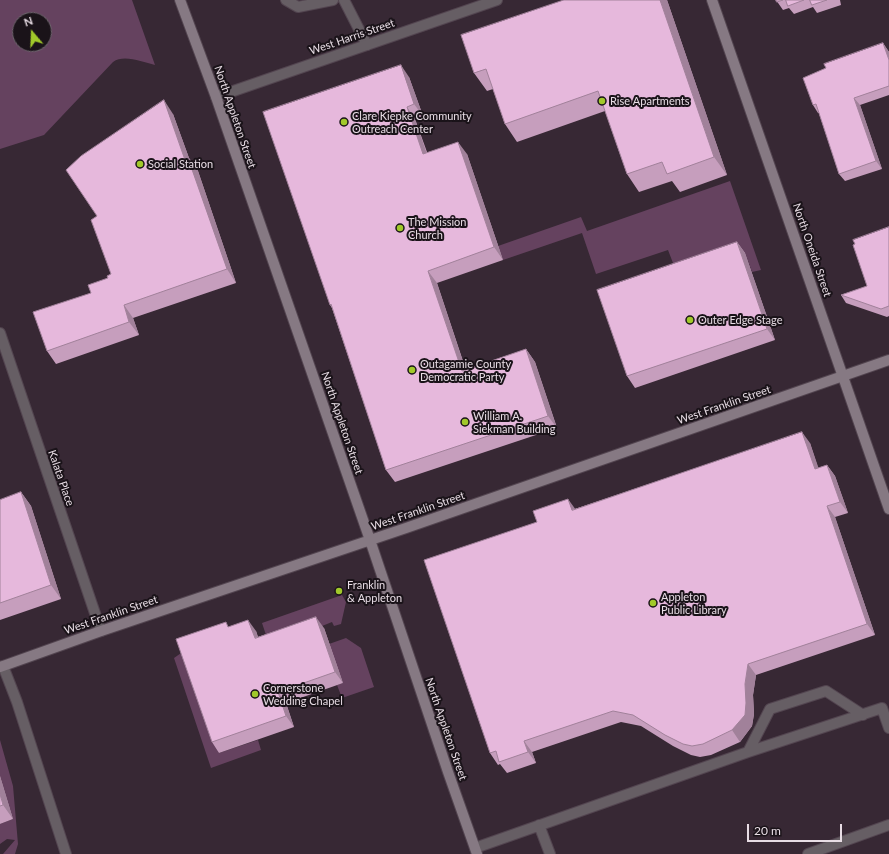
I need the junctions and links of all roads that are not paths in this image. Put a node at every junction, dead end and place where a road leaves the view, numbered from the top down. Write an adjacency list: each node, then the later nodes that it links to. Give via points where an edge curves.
1 (180, 0): 9 (main road, North Appleton Street)
2 (286, 0): 3 (street, via 298,7)
3 (333, 0)
4 (344, 0): 8 (street)
5 (497, 0): 7 (street, West Harris Street)
6 (712, 0): 12 (main road, North Oneida Street)
7 (472, 4): 8 (street, West Harris Street)
8 (367, 45): 9 (street, West Harris Street)
9 (216, 97): 14 (main road, North Appleton Street)
10 (0, 333): 15 (street, Kalata Place)
11 (889, 360): 12 (main road, West Franklin Street)
12 (843, 376): 13 (main road, North Oneida Street); 14 (main road, West Franklin Street)
13 (889, 509)
14 (370, 540): 15 (main road, West Franklin Street); 22 (main road, North Appleton Street)
15 (101, 631): 16 (main road, West Franklin Street)
16 (2, 666): 23 (street, via 17,702)
17 (863, 715): 18 (street, via 882,708); 19 (street); 19 (street, via 826,691 770,710)
18 (889, 728)
19 (748, 752): 20 (street)
20 (539, 825): 22 (street); 24 (street)
21 (889, 825): 25 (street)
22 (476, 851)
23 (66, 854)
24 (550, 854)
25 (808, 854)

